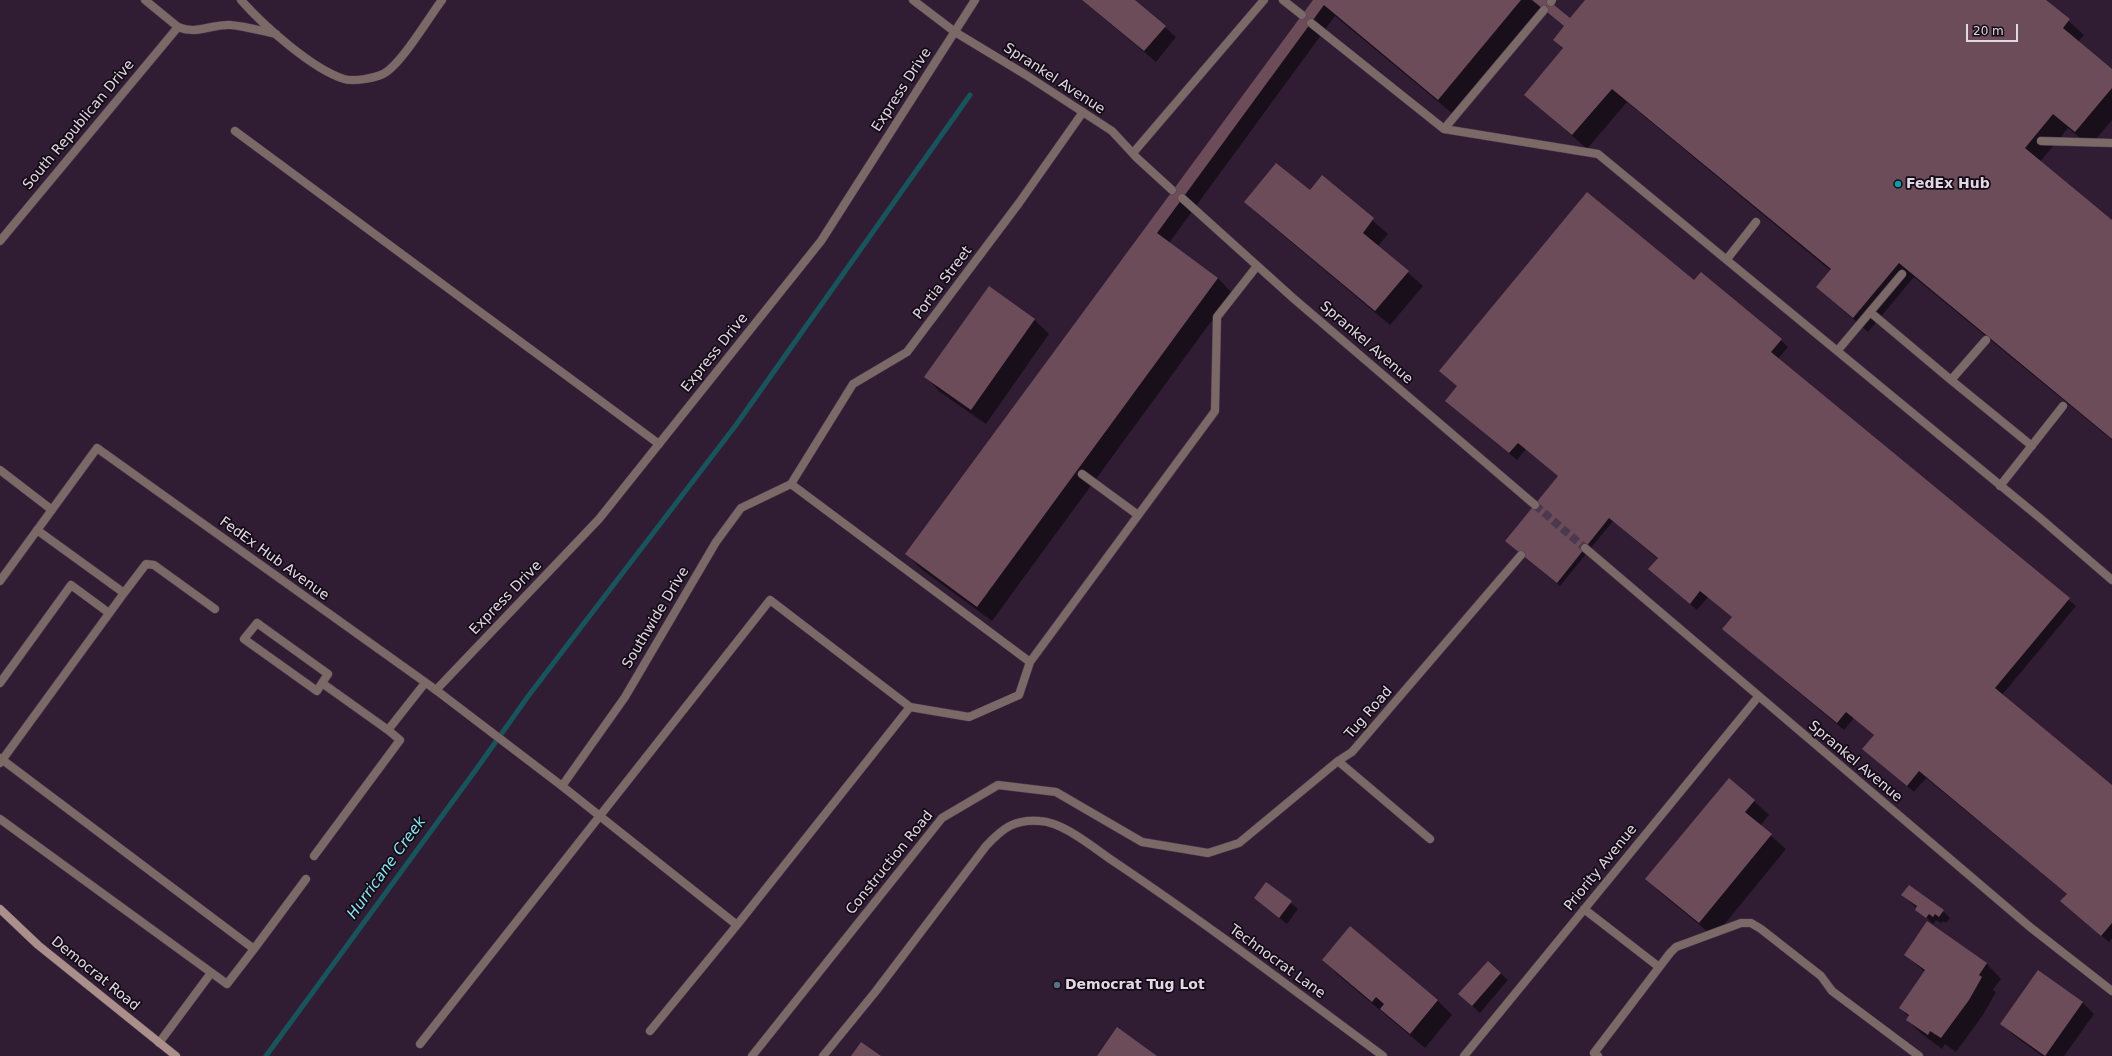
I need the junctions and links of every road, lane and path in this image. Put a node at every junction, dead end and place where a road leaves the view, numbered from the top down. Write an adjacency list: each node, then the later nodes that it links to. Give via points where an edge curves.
1 (145, 0): 11 (street)
2 (241, 0): 13 (street)
3 (442, 0): 13 (street, via 397,62 384,74 366,78 346,79 326,71)
4 (914, 0): 12 (street, Sprankel Avenue)
5 (975, 0): 12 (street, Express Drive)
6 (1264, 0): 19 (street)
7 (1283, 0): 9 (street)
8 (1544, 10): 15 (street)
9 (1302, 15)
10 (1311, 22): 15 (street)
11 (178, 27): 13 (street, via 187,31 197,31 229,25); 23 (street, South Republican Drive)
12 (955, 32): 14 (street, Sprankel Avenue); 32 (street, Express Drive, via 821,241)
13 (276, 34)
14 (1083, 112): 19 (street, Sprankel Avenue, via 1112,131); 36 (street, Portia Street, via 1019,203 907,352 853,384)
15 (1444, 129): 24 (street, via 1598,154)
16 (235, 132): 32 (street)
17 (2041, 141): 18 (street)
18 (2112, 143)
19 (1133, 153): 20 (street, Sprankel Avenue)
20 (1172, 190)
21 (1182, 198): 25 (street, Sprankel Avenue)
22 (1756, 222): 24 (street)
23 (0, 241)
24 (1727, 259): 29 (street)
25 (1257, 266): 38 (street, Sprankel Avenue); 40 (street, via 1217,318 1215,411)
26 (1902, 274): 27 (street)
27 (1870, 312): 29 (street); 30 (street)
28 (1986, 340): 30 (street)
29 (1838, 350): 37 (street)
30 (1951, 380): 33 (street)
31 (2063, 406): 33 (street)
32 (659, 444): 53 (street, Express Drive, via 599,519)
33 (2032, 446): 37 (street)
34 (0, 470): 39 (street)
35 (1082, 474): 40 (street)
36 (791, 484): 49 (street); 59 (street, Southwide Drive, via 741,508 716,542 625,697)
37 (2000, 486): 44 (street)
38 (1535, 505)
39 (52, 510): 41 (street); 52 (street, FedEx Hub Avenue, via 97,448)
40 (1138, 515): 49 (street)
41 (37, 530): 45 (street); 46 (street)
42 (1585, 548): 54 (street, Sprankel Avenue)
43 (1521, 555): 58 (street, Tug Road, via 1369,734)
44 (2112, 580)
45 (0, 581)
46 (124, 593): 47 (street, via 146,564 154,564); 48 (street)
47 (215, 609)
48 (109, 613): 50 (street, via 71,585); 57 (street)
49 (1030, 662): 55 (street, via 1020,695 968,717)
50 (0, 683)
51 (322, 683): 51 (street, via 328,674 257,623 244,639 317,691); 56 (street)
52 (425, 683): 53 (street, FedEx Hub Avenue); 56 (street)
53 (436, 690): 59 (street, FedEx Hub Avenue)
54 (1758, 697): 66 (street, Priority Avenue); 72 (street, Sprankel Avenue, via 2030,928)
55 (910, 707): 60 (street, via 770,600); 68 (street)
56 (388, 730): 64 (street, via 400,740)
57 (1, 761): 69 (street)
58 (1338, 762): 62 (street); 63 (street, Tug Road, via 1239,843)
59 (562, 786): 60 (street, FedEx Hub Avenue)
60 (600, 816): 68 (street, FedEx Hub Avenue); 75 (street)
61 (0, 819): 71 (street)
62 (1430, 839)
63 (1208, 853): 78 (street, Construction Road, via 1142,842 1056,792 998,785 942,818)
64 (314, 856)
65 (306, 879): 69 (street)
66 (1584, 908): 70 (street); 81 (street, Priority Avenue)
67 (0, 909): 74 (main road, Democrat Road, via 38,945)
68 (737, 924): 73 (street)
69 (254, 949): 71 (street, via 227,984)
70 (1659, 967): 76 (street); 82 (street, via 1676,947 1741,923 1751,923 1761,928 1821,976 1832,991)
71 (211, 973): 74 (street)
72 (2112, 991)
73 (650, 1030)
74 (159, 1043): 77 (main road, Democrat Road)
75 (420, 1044)
76 (1594, 1055)
77 (176, 1056)
78 (752, 1056)
79 (823, 1056): 80 (street, Technocrat Lane, via 876,991 986,846 1002,829 1022,822 1042,821 1065,829 1155,889)
80 (1383, 1056)
81 (1464, 1056)
82 (1920, 1056)

